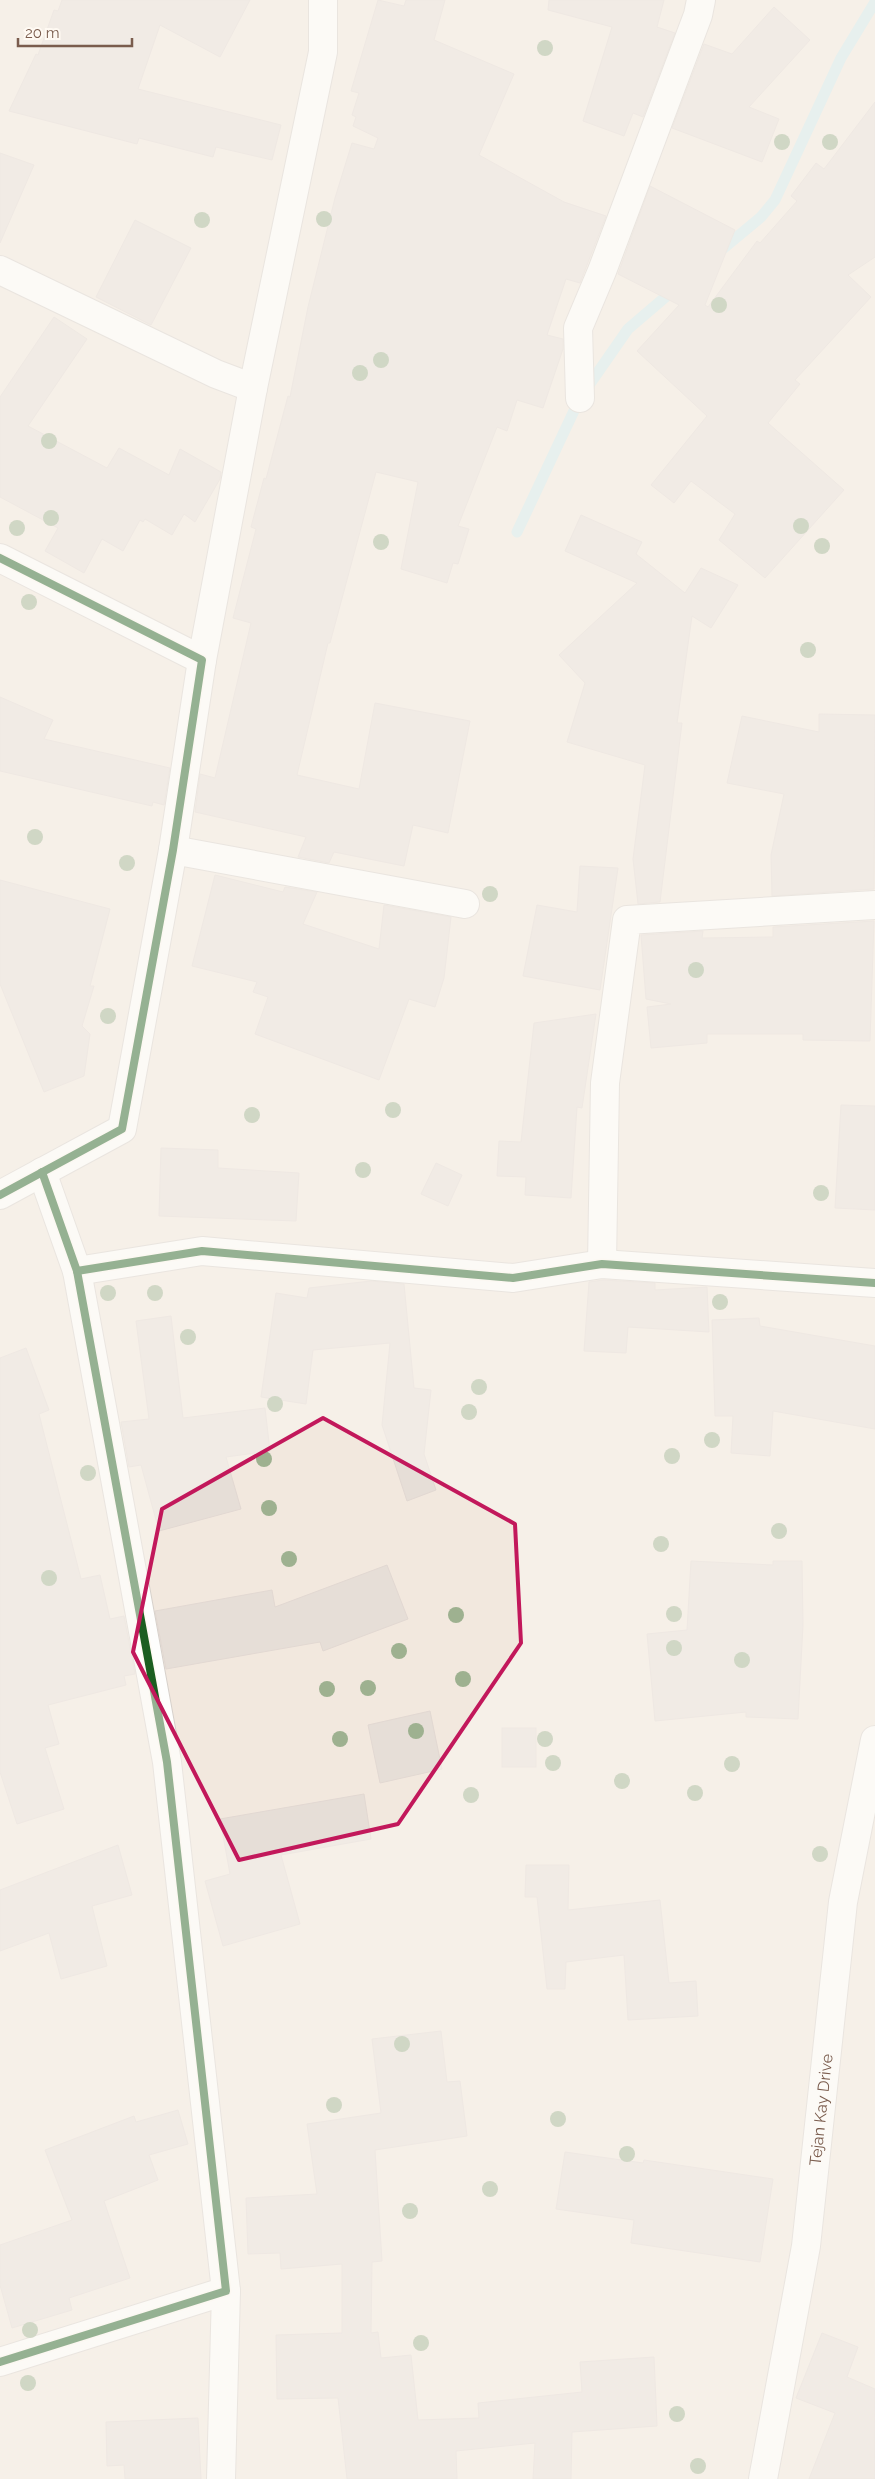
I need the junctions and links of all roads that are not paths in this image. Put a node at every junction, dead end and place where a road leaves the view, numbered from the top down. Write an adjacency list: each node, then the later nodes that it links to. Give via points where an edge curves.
1 (323, 0): 4 (street, via 323,52)
2 (701, 0): 5 (street, via 578,328)
3 (0, 270): 4 (street, via 216,374)
4 (253, 388): 7 (street)
5 (580, 398)
6 (0, 558): 7 (street)
7 (202, 660): 8 (street)
8 (173, 850): 9 (street); 11 (street, via 122,1129)
9 (465, 904)
10 (875, 905): 13 (street, via 627,920 604,1083)
11 (42, 1172): 12 (street); 14 (street)
12 (0, 1195)
13 (602, 1264): 14 (street, via 513,1278 202,1251); 15 (street)
14 (77, 1272): 17 (street, via 167,1762)
15 (875, 1283)
16 (875, 1740): 20 (street, Tejan Kay Drive, via 843,1902 806,2246)
17 (226, 2291): 18 (street); 19 (street)
18 (0, 2362)
19 (221, 2479)
20 (764, 2479)

